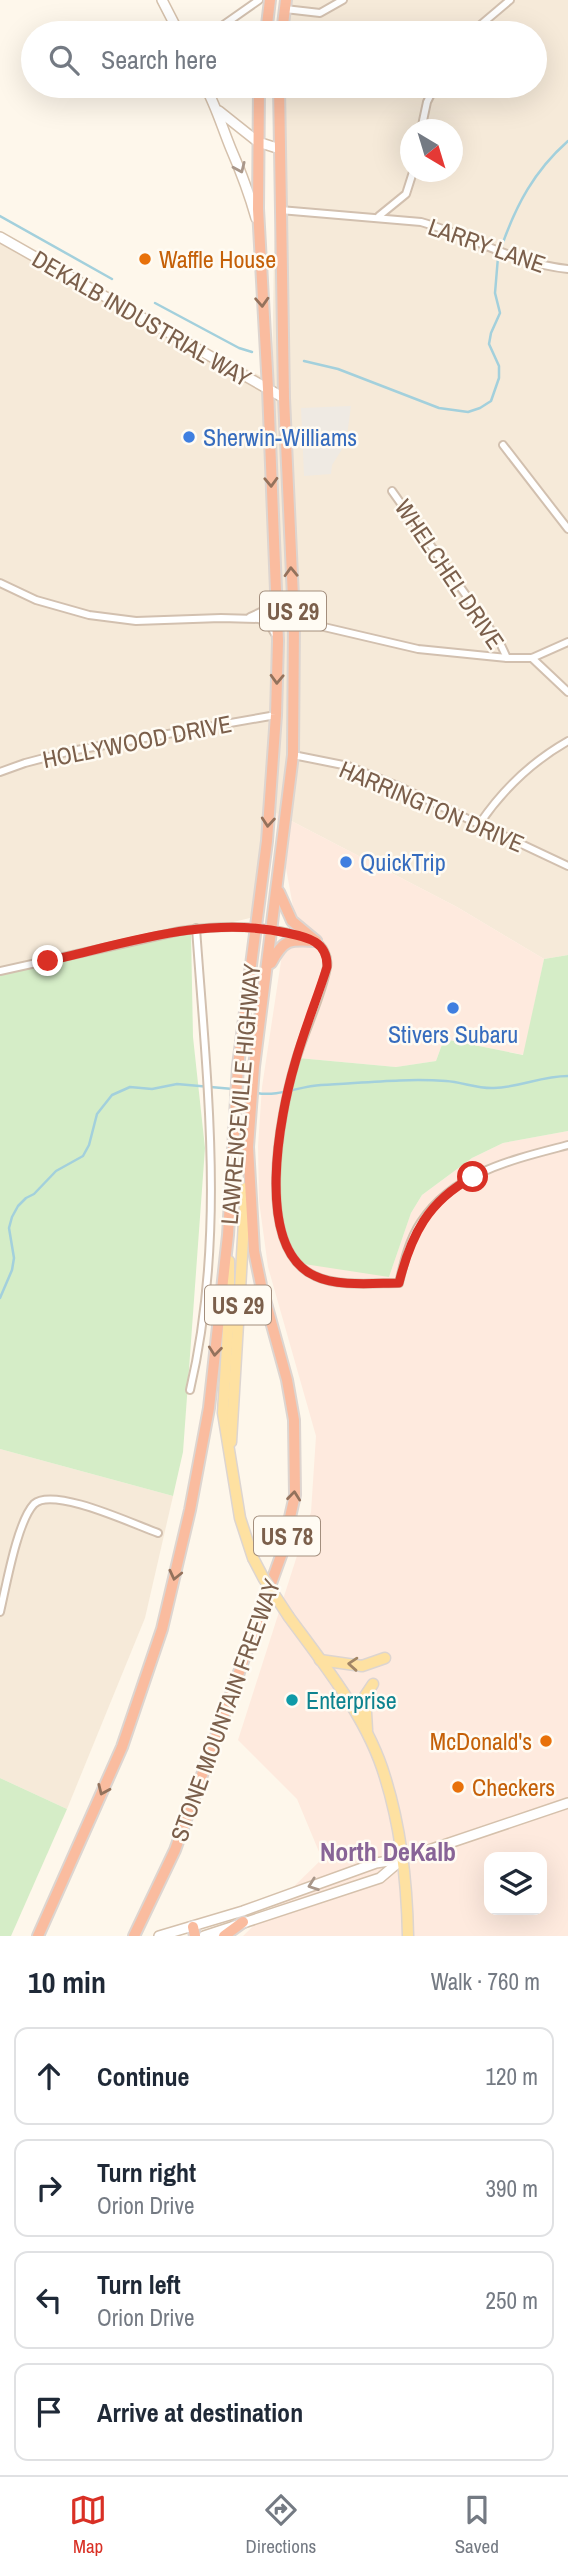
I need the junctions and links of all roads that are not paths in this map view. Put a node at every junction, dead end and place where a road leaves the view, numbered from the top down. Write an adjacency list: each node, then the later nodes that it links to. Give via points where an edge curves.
1 (162, 0): 7 (main road)
2 (259, 0): 8 (street)
3 (270, 0): 9 (highway)
4 (343, 0): 6 (street, via 320,13)
5 (510, 0): 10 (street)
6 (286, 5)
7 (173, 21)
8 (229, 21)
9 (267, 21)
10 (485, 21)
11 (212, 98): 15 (main road)
12 (260, 98): 17 (highway, US 29)
13 (279, 98): 18 (highway, US 29)
14 (429, 98): 16 (street)
15 (218, 110): 17 (main road); 22 (main road, one-way to 22)
16 (423, 119)
17 (258, 142): 18 (main road); 22 (highway, US 29)
18 (280, 149): 20 (highway, US 29)
19 (410, 182): 21 (street, via 406,194)
20 (280, 211): 21 (street, LARRY LANE); 26 (highway, US 29)
21 (379, 216): 24 (street, LARRY LANE, via 443,228 517,258)
22 (259, 226): 25 (highway, US 29, one-way to 25)
23 (0, 237): 25 (main road, DEKALB INDUSTRIAL WAY)
24 (568, 269)
25 (268, 389): 26 (main road, DEKALB INDUSTRIAL WAY); 31 (highway, LAWRENCEVILLE HIGHWAY / US 29, one-way to 31)
26 (284, 398): 33 (highway, LAWRENCEVILLE HIGHWAY / US 29, one-way to 26)
27 (503, 445): 29 (street)
28 (392, 491): 36 (street, WHELCHEL DRIVE)
29 (568, 529)
30 (0, 583): 32 (street, via 54,607 107,618)
31 (276, 586): 32 (street, via 265,610); 34 (highway, LAWRENCEVILLE HIGHWAY / US 29)
32 (244, 618): 34 (street, via 265,621)
33 (294, 620): 36 (street, via 418,649); 41 (highway, LAWRENCEVILLE HIGHWAY / US 29)
34 (278, 641): 39 (highway, LAWRENCEVILLE HIGHWAY / US 29, one-way to 39)
35 (568, 642): 37 (street)
36 (507, 658): 37 (street)
37 (532, 658): 38 (street)
38 (568, 692)
39 (276, 715): 42 (street, HOLLYWOOD DRIVE, via 71,751); 47 (highway, LAWRENCEVILLE HIGHWAY / US 29, one-way to 47, via 267,841)
40 (568, 741): 43 (street, via 510,783)
41 (293, 755): 43 (street, HARRINGTON DRIVE, via 348,766); 45 (highway, LAWRENCEVILLE HIGHWAY / US 29)
42 (0, 772)
43 (480, 823): 44 (street, HARRINGTON DRIVE)
44 (568, 866)
45 (277, 888): 48 (highway, LAWRENCEVILLE HIGHWAY / US 29); 49 (highway, via 292,921)
46 (196, 928): 47 (street); 51 (street); 55 (street, via 211,1114 211,1240 202,1340)
47 (254, 928): 48 (street); 54 (highway, LAWRENCEVILLE HIGHWAY / US 29, via 238,1066)
48 (272, 930): 49 (street); 50 (highway, LAWRENCEVILLE HIGHWAY / US 29)
49 (316, 941): 50 (highway, via 288,941); 52 (street, via 324,950 327,967 295,1061 277,1169 283,1241 314,1276 353,1283 399,1283 421,1221 460,1184 511,1160)
50 (267, 970): 53 (highway, LAWRENCEVILLE HIGHWAY / US 29)
51 (0, 971)
52 (568, 1145)
53 (248, 1147): 56 (main road, LAWRENCEVILLE HIGHWAY / US 29); 68 (highway, STONE MOUNTAIN FREEWAY / US 78, one-way to 53, via 175,1850 229,1703 282,1553 295,1495 294,1420 254,1251)
54 (228, 1234): 56 (main road, LAWRENCEVILLE HIGHWAY / US 29, via 223,1413); 67 (highway, one-way to 67, via 209,1408 162,1629 122,1747)
55 (190, 1390)
56 (230, 1464): 60 (main road, LAWRENCEVILLE HIGHWAY / US 29, bridge, via 253,1558)
57 (158, 1533): 58 (street, via 85,1506 43,1499 34,1505 18,1537)
58 (0, 1612)
59 (385, 1658): 60 (main road, one-way to 60, via 362,1666)
60 (320, 1660): 62 (main road, LAWRENCEVILLE HIGHWAY / US 29)
61 (373, 1684): 62 (main road, via 365,1696)
62 (367, 1734): 64 (main road, LAWRENCEVILLE HIGHWAY / US 29, via 385,1776)
63 (568, 1802): 64 (main road)
64 (402, 1859): 65 (main road, via 380,1878); 66 (main road, one-way to 66, via 376,1863); 72 (main road, LAWRENCEVILLE HIGHWAY / US 29)
65 (243, 1922): 70 (main road); 71 (highway)
66 (194, 1931): 69 (main road)
67 (40, 1932)
68 (134, 1936)
69 (159, 1936)
70 (204, 1936)
71 (224, 1936)
72 (408, 1936)

